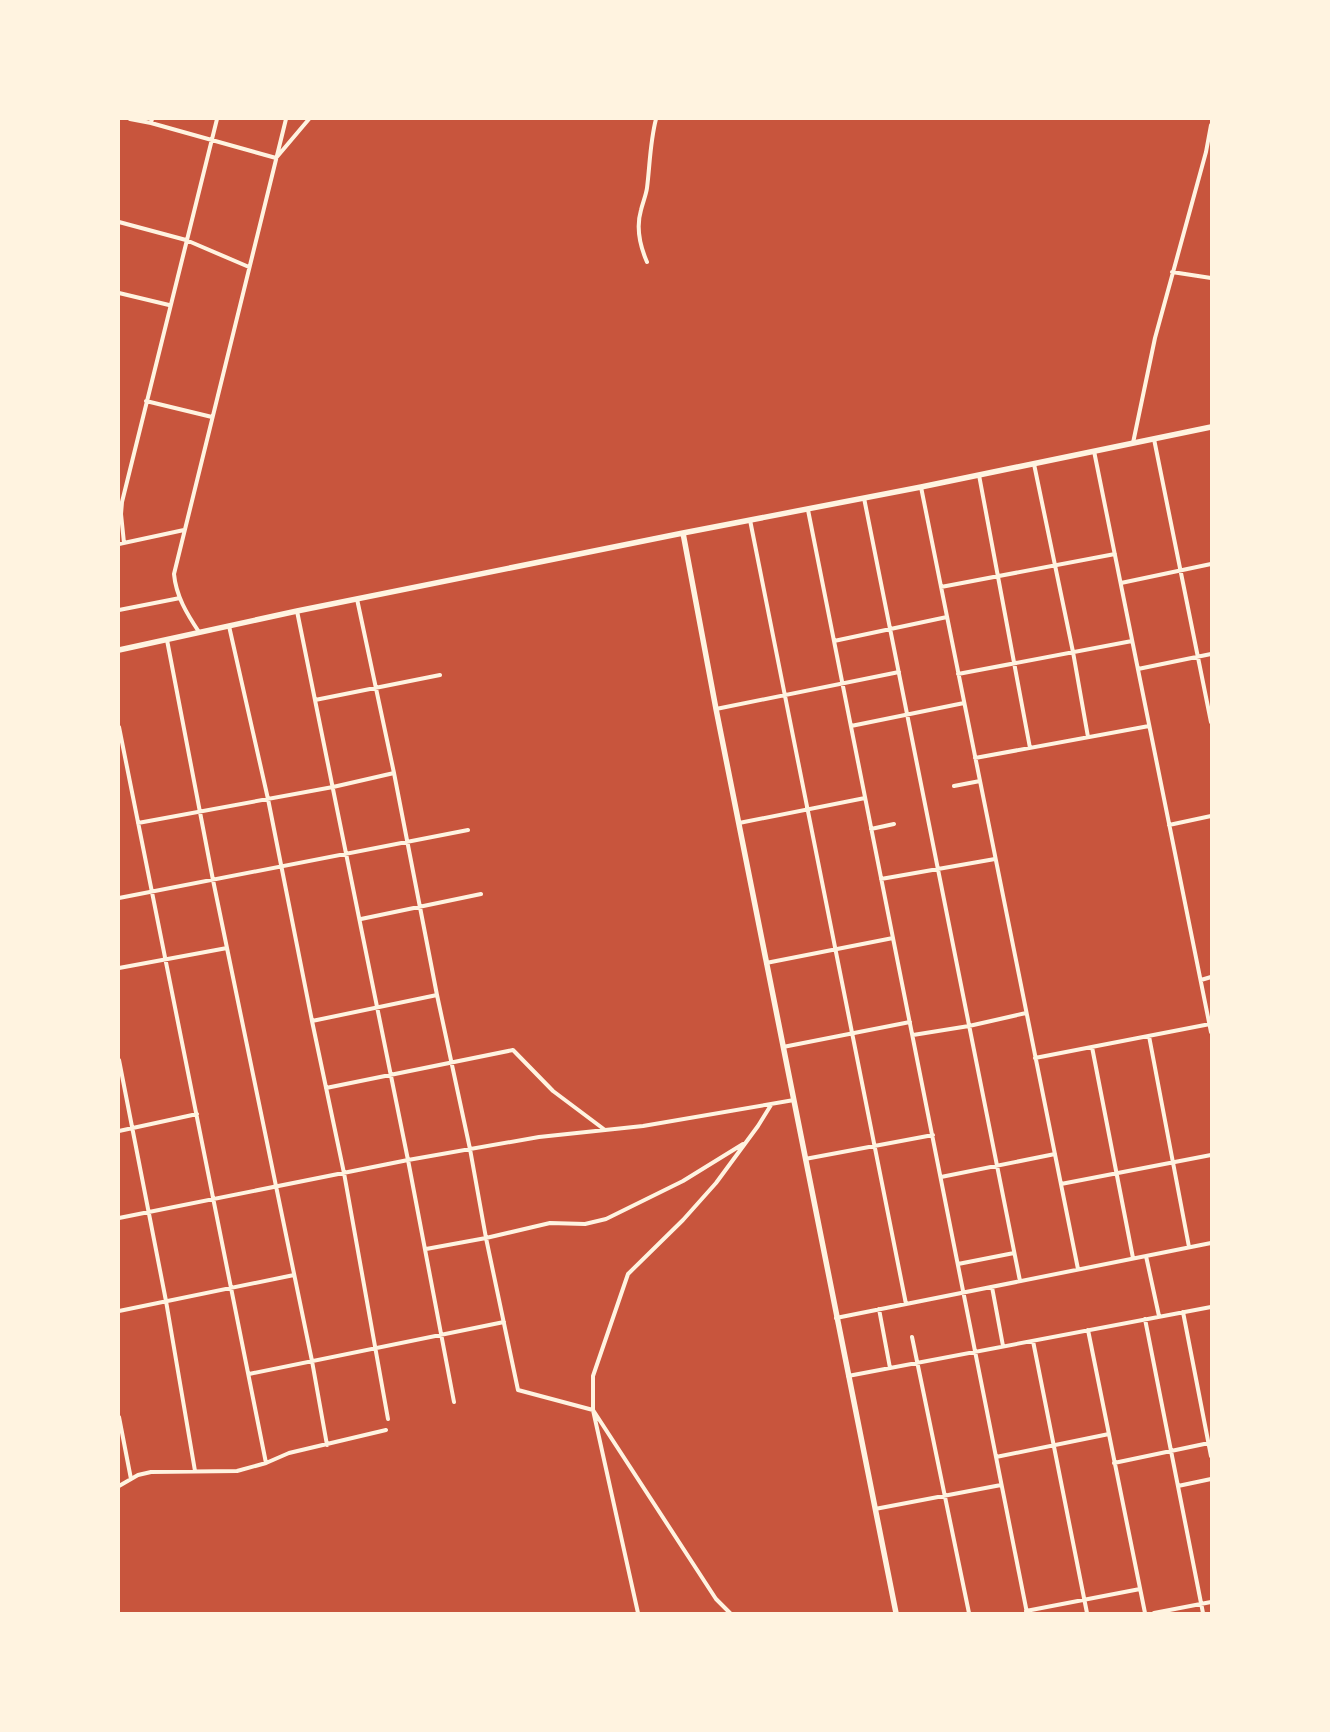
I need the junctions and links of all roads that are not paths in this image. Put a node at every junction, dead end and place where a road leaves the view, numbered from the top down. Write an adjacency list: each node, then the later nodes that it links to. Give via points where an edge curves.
1 (130, 119): 6 (street)
2 (217, 119): 8 (street)
3 (286, 119): 11 (street)
4 (309, 119): 11 (street)
5 (656, 119): 14 (street, via 651,137 647,190 638,226)
6 (152, 121): 8 (street)
7 (1211, 125): 9 (street)
8 (212, 140): 11 (street); 13 (street)
9 (1206, 152): 10 (street); 16 (street)
10 (1211, 153)
11 (276, 158): 15 (street)
12 (119, 222): 13 (street)
13 (186, 240): 15 (street); 19 (street)
14 (646, 262)
15 (249, 267): 21 (street)
16 (1172, 272): 17 (street); 24 (street)
17 (1211, 278)
18 (119, 293): 19 (street)
19 (169, 306): 20 (street)
20 (146, 401): 21 (street); 30 (street)
21 (212, 416): 33 (street)
22 (1211, 427): 23 (main road)
23 (1154, 439): 24 (main road); 40 (street)
24 (1133, 443): 25 (main road)
25 (1094, 451): 26 (main road); 37 (street)
26 (1034, 464): 27 (main road); 39 (street)
27 (979, 475): 28 (main road); 41 (street)
28 (921, 487): 29 (main road); 43 (street)
29 (864, 498): 31 (main road); 50 (street)
30 (120, 507): 35 (street)
31 (808, 510): 32 (main road); 53 (street)
32 (750, 520): 34 (main road); 66 (street)
33 (184, 530): 35 (street); 44 (street, via 174,574)
34 (683, 533): 45 (main road); 69 (main road)
35 (124, 543): 36 (street)
36 (119, 544)
37 (1115, 554): 39 (street); 42 (street)
38 (1211, 564): 40 (street)
39 (1055, 566): 41 (street); 56 (street)
40 (1181, 570): 42 (street); 58 (street)
41 (998, 577): 43 (street); 59 (street)
42 (1121, 583): 54 (street)
43 (941, 587): 48 (street)
44 (180, 598): 46 (street); 51 (street)
45 (357, 599): 47 (main road); 65 (street)
46 (119, 610)
47 (297, 611): 49 (main road); 67 (street)
48 (947, 617): 50 (street); 62 (street)
49 (229, 626): 51 (main road); 84 (street)
50 (890, 629): 53 (street); 61 (street)
51 (199, 632): 52 (main road)
52 (167, 640): 55 (main road); 86 (street)
53 (834, 641): 64 (street)
54 (1132, 641): 56 (street); 60 (street)
55 (119, 650)
56 (1073, 652): 59 (street); 76 (street)
57 (1211, 654): 58 (street)
58 (1198, 657): 60 (street); 71 (street)
59 (1015, 663): 62 (street); 77 (street)
60 (1138, 669): 73 (street)
61 (899, 672): 64 (street); 70 (street)
62 (958, 674): 68 (street)
63 (440, 675): 65 (street)
64 (842, 684): 66 (street); 72 (street)
65 (375, 688): 67 (street); 79 (street)
66 (785, 695): 69 (street); 85 (street)
67 (315, 700): 82 (street)
68 (964, 703): 70 (street); 78 (street)
69 (716, 708): 89 (main road)
70 (907, 714): 72 (street); 98 (street)
71 (1211, 722)
72 (851, 726): 83 (street)
73 (1149, 726): 76 (street); 91 (street)
74 (119, 728): 75 (street)
75 (120, 736): 88 (street)
76 (1088, 737): 77 (street)
77 (1030, 748): 78 (street)
78 (975, 758): 80 (street)
79 (394, 773): 82 (street); 94 (street)
80 (980, 781): 81 (street); 96 (street)
81 (954, 786)
82 (333, 787): 84 (street); 95 (street)
83 (865, 798): 85 (street); 92 (street)
84 (268, 799): 86 (street); 97 (street)
85 (808, 809): 89 (street); 108 (street)
86 (200, 812): 88 (street); 100 (street)
87 (1211, 816): 91 (street)
88 (138, 823): 101 (street)
89 (739, 823): 110 (main road)
90 (894, 824): 92 (street)
91 (1170, 825): 113 (street)
92 (871, 829): 99 (street)
93 (468, 830): 94 (street)
94 (408, 842): 95 (street); 104 (street)
95 (346, 854): 97 (street); 105 (street)
96 (996, 859): 98 (street); 116 (street)
97 (282, 866): 100 (street); 117 (street)
98 (938, 869): 99 (street); 120 (street)
99 (881, 879): 106 (street)
100 (213, 880): 101 (street); 107 (street)
101 (152, 892): 103 (street); 109 (street)
102 (482, 894): 104 (street)
103 (119, 898)
104 (419, 906): 105 (street); 114 (street)
105 (360, 919): 115 (street)
106 (893, 938): 108 (street); 118 (street)
107 (227, 948): 109 (street); 152 (street)
108 (836, 949): 110 (street); 122 (street)
109 (165, 959): 111 (street); 134 (street)
110 (766, 963): 125 (main road)
111 (119, 968)
112 (1211, 977): 113 (street)
113 (1201, 980): 119 (street)
114 (438, 995): 115 (street); 129 (street)
115 (378, 1008): 117 (street); 130 (street)
116 (1026, 1013): 120 (street); 127 (street)
117 (312, 1021): 131 (street)
118 (910, 1022): 122 (street); 123 (street)
119 (1210, 1024): 121 (street); 124 (street)
120 (969, 1026): 123 (street); 147 (street)
121 (1211, 1032)
122 (852, 1033): 125 (street); 140 (street)
123 (913, 1035): 138 (street)
124 (1149, 1036): 126 (street); 146 (street)
125 (783, 1047): 132 (main road)
126 (1092, 1047): 127 (street); 149 (street)
127 (1036, 1058): 142 (street)
128 (119, 1060): 135 (street)
129 (452, 1063): 130 (street); 136 (street, via 513,1050 553,1092); 141 (street)
130 (391, 1075): 131 (street); 145 (street)
131 (326, 1088): 148 (street)
132 (794, 1100): 133 (street); 144 (main road)
133 (771, 1105): 136 (street); 139 (street)
134 (197, 1114): 135 (street); 153 (street)
135 (132, 1128): 137 (street); 154 (street)
136 (606, 1130): 141 (street)
137 (119, 1131)
138 (933, 1135): 140 (street); 150 (street)
139 (746, 1143): 156 (street, via 683,1181 606,1218 586,1224 550,1223); 193 (street, via 683,1220 628,1274 592,1376)
140 (875, 1146): 144 (street); 171 (street)
141 (470, 1149): 145 (street); 156 (street)
142 (1055, 1154): 147 (street); 151 (street)
143 (1211, 1155): 146 (street)
144 (805, 1159): 177 (main road)
145 (408, 1160): 148 (street); 159 (street)
146 (1173, 1163): 149 (street); 158 (street)
147 (997, 1167): 150 (street); 160 (street)
148 (344, 1173): 152 (street); 185 (street)
149 (1116, 1174): 151 (street); 162 (street)
150 (941, 1177): 163 (street)
151 (1061, 1184): 164 (street)
152 (277, 1187): 153 (street); 165 (street)
153 (214, 1199): 154 (street); 167 (street)
154 (149, 1212): 155 (street); 170 (street)
155 (119, 1218)
156 (486, 1238): 159 (street); 179 (street)
157 (1211, 1243): 158 (street)
158 (1189, 1247): 161 (street)
159 (426, 1249): 181 (street)
160 (1014, 1253): 163 (street); 166 (street)
161 (1146, 1256): 162 (street); 176 (street)
162 (1133, 1258): 164 (street)
163 (958, 1264): 169 (street)
164 (1078, 1269): 166 (street)
165 (294, 1275): 167 (street); 187 (street)
166 (1020, 1281): 168 (street)
167 (231, 1287): 170 (street); 190 (street)
168 (992, 1287): 169 (street); 184 (street)
169 (964, 1292): 171 (street); 186 (street)
170 (166, 1301): 174 (street); 206 (street)
171 (906, 1304): 173 (street)
172 (1211, 1307): 175 (street)
173 (879, 1309): 177 (street); 189 (street)
174 (119, 1311)
175 (1183, 1312): 176 (street); 198 (street)
176 (1159, 1316): 178 (street)
177 (836, 1318): 191 (main road)
178 (1145, 1319): 180 (street); 201 (street)
179 (504, 1322): 181 (street); 193 (street, via 518,1390)
180 (1088, 1330): 183 (street); 197 (street)
181 (440, 1336): 185 (street); 192 (street)
182 (912, 1337): 188 (street)
183 (1034, 1341): 184 (street); 199 (street)
184 (1003, 1346): 186 (street)
185 (377, 1349): 187 (street); 195 (street)
186 (975, 1352): 188 (street); 203 (street)
187 (312, 1361): 190 (street); 200 (street)
188 (918, 1362): 189 (street); 212 (street)
189 (890, 1368): 191 (street)
190 (249, 1374): 204 (street)
191 (848, 1376): 213 (main road)
192 (454, 1402)
193 (593, 1410): 219 (street); 220 (street, via 716,1599)
194 (119, 1417): 207 (street)
195 (388, 1419)
196 (386, 1430): 200 (street)
197 (1109, 1434): 199 (street); 205 (street)
198 (1209, 1443): 201 (street); 202 (street)
199 (1054, 1445): 203 (street); 215 (street)
200 (327, 1446): 204 (street, via 289,1453)
201 (1171, 1451): 205 (street); 211 (street)
202 (1211, 1456)
203 (996, 1457): 209 (street)
204 (266, 1463): 206 (street, via 237,1471)
205 (1114, 1463): 214 (street)
206 (195, 1471): 207 (street, via 151,1472)
207 (132, 1479): 210 (street)
208 (1211, 1479): 211 (street)
209 (1001, 1485): 212 (street); 218 (street)
210 (119, 1486)
211 (1178, 1486): 217 (street)
212 (944, 1496): 213 (street); 222 (street)
213 (875, 1509): 221 (main road)
214 (1140, 1589): 215 (street); 224 (street)
215 (1085, 1600): 218 (street); 223 (street)
216 (1211, 1602): 217 (street)
217 (1201, 1604): 225 (street); 226 (street)
218 (1026, 1612)
219 (638, 1613)
220 (730, 1613)
221 (896, 1613)
222 (969, 1613)
223 (1088, 1613)
224 (1145, 1613)
225 (1154, 1613)
226 (1203, 1613)

